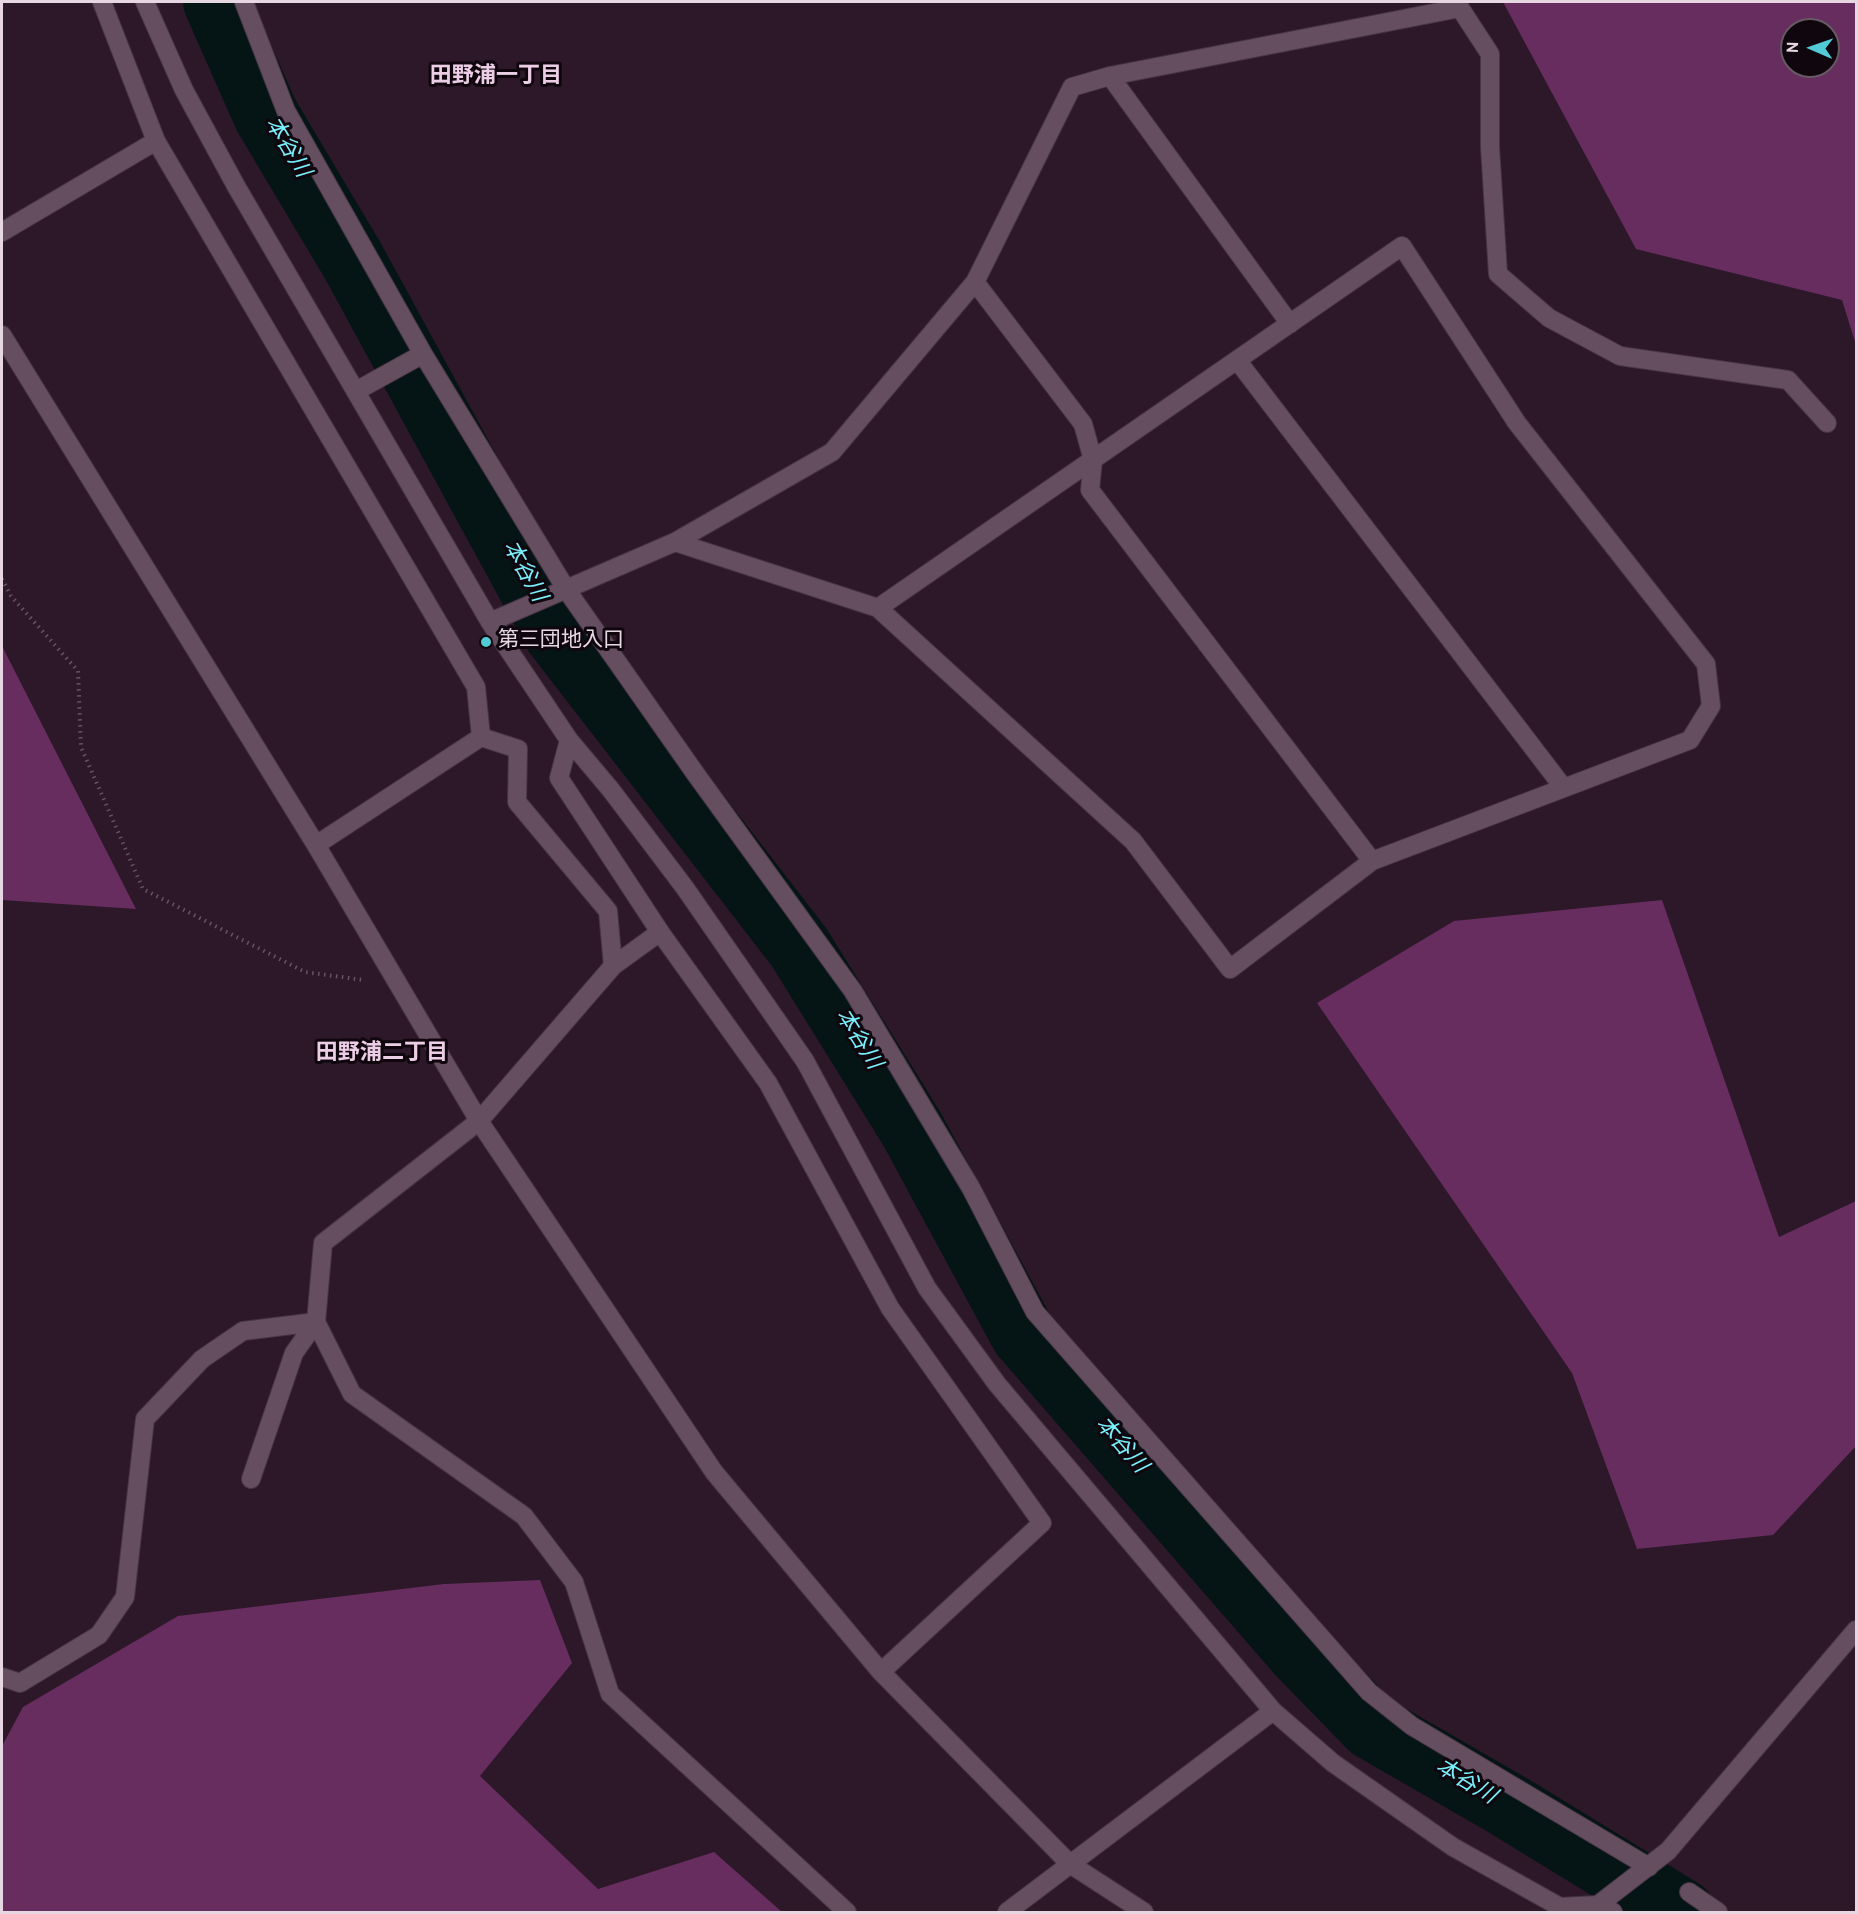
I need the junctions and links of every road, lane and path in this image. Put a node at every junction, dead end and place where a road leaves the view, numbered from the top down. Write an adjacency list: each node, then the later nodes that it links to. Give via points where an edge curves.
1 (102, 2): 5 (street)
2 (145, 2): 12 (street, via 184,90 236,186)
3 (244, 2): 10 (street, via 286,111)
4 (1110, 76): 7 (street, via 1072,87); 8 (street); 13 (street, via 1460,8 1490,54 1490,147 1498,274 1549,318 1620,356 1788,380)
5 (156, 141): 6 (street); 20 (street, via 476,687)
6 (2, 232)
7 (975, 282): 14 (street, via 1083,424); 15 (street, via 832,452)
8 (1290, 324): 11 (street); 22 (street, via 1402,246 1517,423 1706,664 1711,706 1690,740)
9 (2, 335): 23 (street)
10 (423, 354): 12 (street); 17 (street)
11 (1237, 360): 14 (street); 22 (street)
12 (356, 391): 19 (street)
13 (1827, 423)
14 (1093, 460): 18 (street); 24 (street, via 1090,490)
15 (675, 542): 17 (street); 18 (street)
16 (2, 579): 27 (path, via 11,596 78,671 81,747 143,889 305,972)
17 (566, 589): 19 (street); 36 (street, via 853,991 971,1188 1035,1312 1369,1692 1412,1726)
18 (878, 608): 24 (street, via 1133,841 1230,969)
19 (490, 622): 21 (street)
20 (481, 737): 23 (street); 26 (street, via 518,749 517,802 608,911)
21 (569, 740): 25 (street, via 559,778); 34 (street, via 685,888 805,1061 927,1288 996,1384)
22 (1563, 788): 24 (street)
23 (316, 845): 27 (street)
24 (1372, 861)
25 (660, 932): 26 (street); 32 (street, via 768,1083 890,1308 1042,1523)
26 (613, 966): 28 (street)
27 (399, 985): 28 (street)
28 (479, 1121): 29 (street, via 323,1243); 32 (street, via 714,1472)
29 (316, 1322): 30 (street, via 294,1353); 33 (street, via 243,1331 202,1359 145,1419 125,1597 99,1635 21,1683); 40 (street, via 352,1394 524,1516 574,1582 610,1694)
30 (251, 1479)
31 (1857, 1630): 36 (street, via 1668,1851)
32 (881, 1672): 35 (street)
33 (2, 1677)
34 (1273, 1711): 35 (street); 39 (street, via 1333,1763 1453,1847)
35 (1070, 1864): 41 (street); 42 (street)
36 (1649, 1867): 38 (street)
37 (1689, 1893): 43 (street)
38 (1606, 1909): 39 (street)
39 (1560, 1910)
40 (847, 1912)
41 (1007, 1912)
42 (1144, 1912)
43 (1718, 1912)

